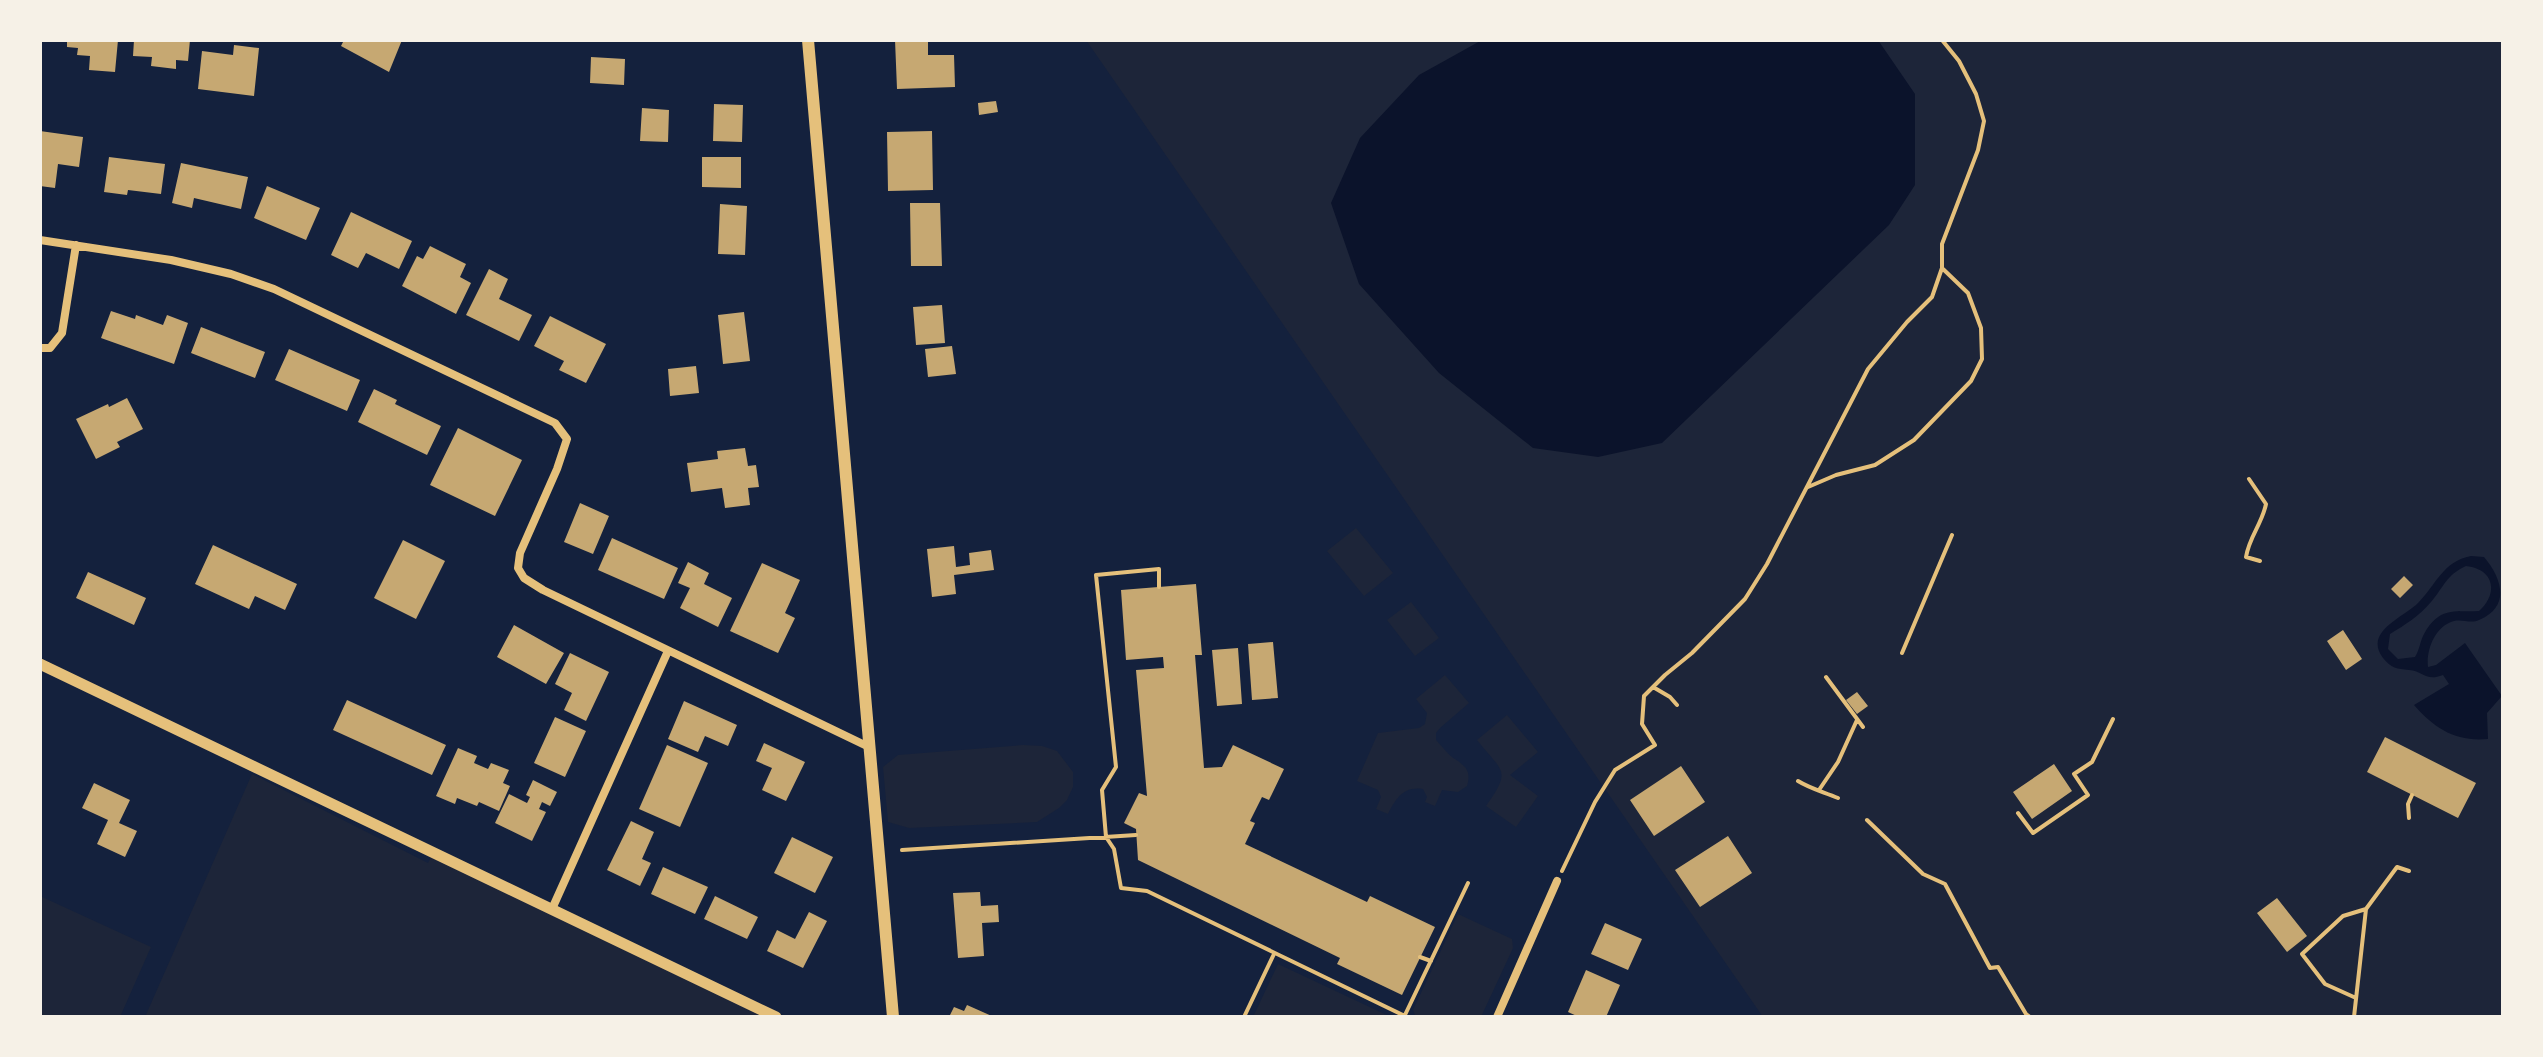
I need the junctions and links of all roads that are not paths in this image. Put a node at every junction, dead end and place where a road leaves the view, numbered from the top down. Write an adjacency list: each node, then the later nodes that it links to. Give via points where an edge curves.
1 (808, 40): 7 (main road)
2 (40, 240): 3 (street)
3 (76, 245): 4 (street, via 62,333 50,348); 5 (street, via 171,260 274,289 555,423 567,439 518,568 543,590)
4 (40, 348)
5 (668, 651): 7 (street); 9 (street)
6 (40, 664): 9 (street)
7 (869, 747): 11 (main road)
8 (1557, 881): 12 (street)
9 (552, 909): 10 (street)
10 (776, 1017)
11 (893, 1017)
12 (1497, 1017)

